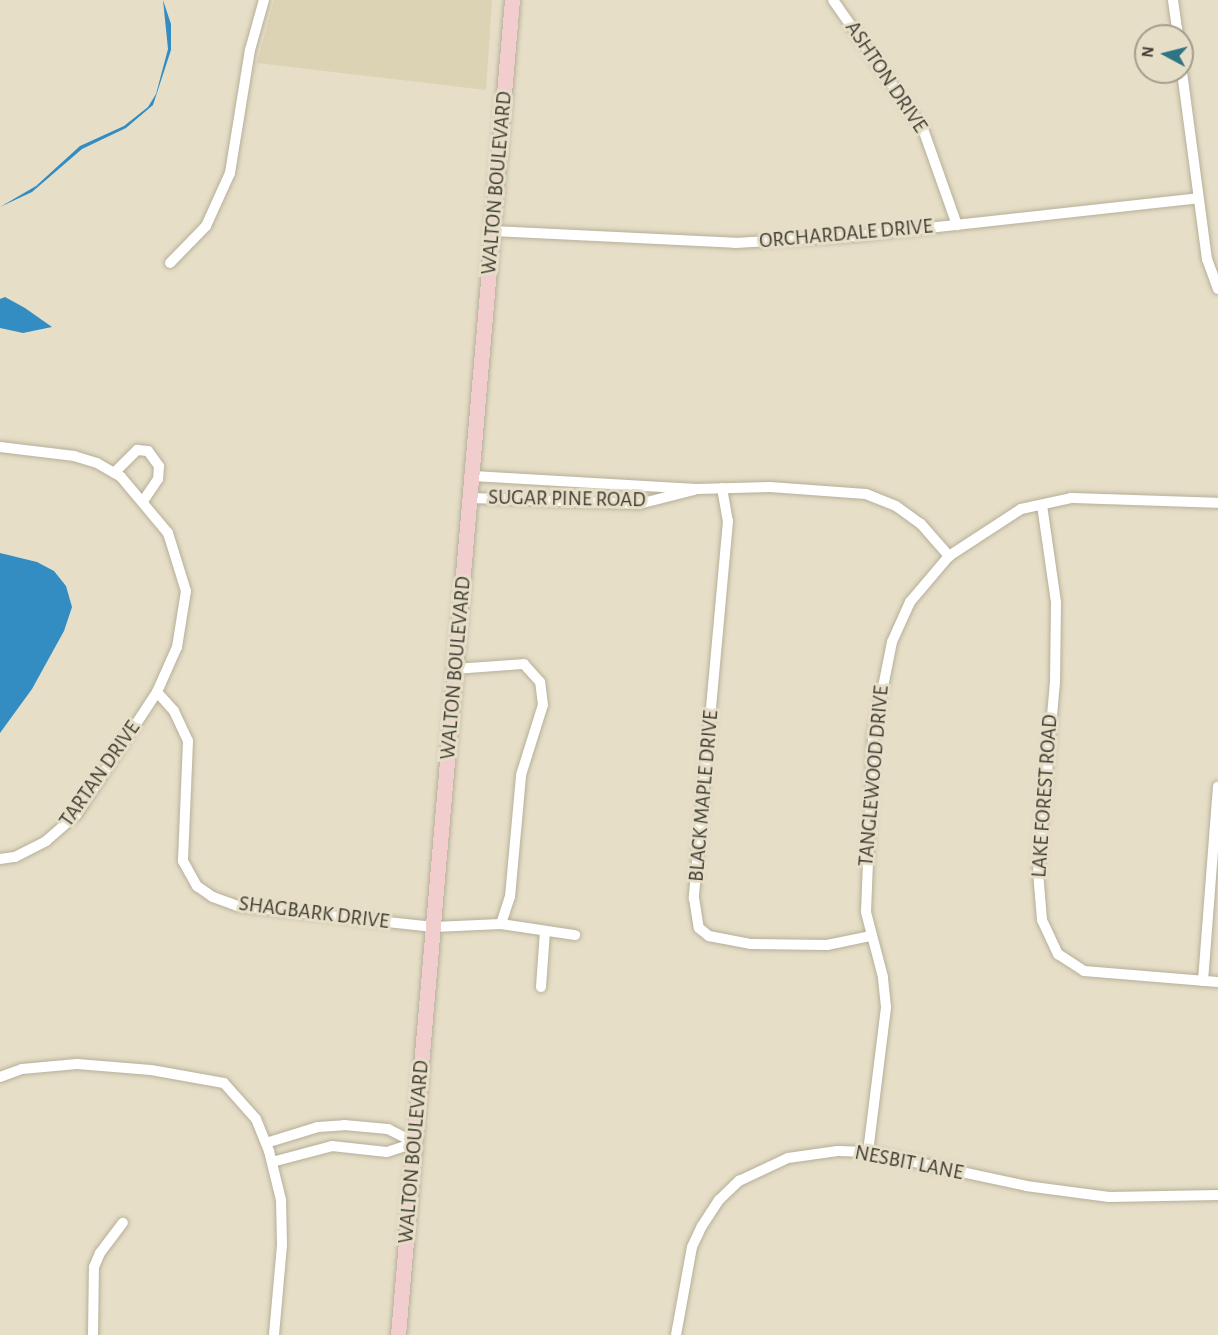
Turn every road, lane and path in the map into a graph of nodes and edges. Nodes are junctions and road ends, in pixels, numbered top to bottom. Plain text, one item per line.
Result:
1 (264, 0) edge
2 (512, 0) edge
3 (833, 0) edge
4 (1173, 0) edge
5 (1176, 24) edge
6 (1184, 84) edge
7 (1198, 198) junction
8 (957, 225) junction
9 (493, 231) junction
10 (170, 263) dead end
11 (1218, 289) edge
12 (0, 447) edge
13 (114, 473) junction
14 (473, 476) junction
15 (722, 488) junction
16 (698, 489) junction
17 (471, 498) junction
18 (144, 500) junction
19 (1218, 503) edge
20 (1042, 505) junction
21 (949, 556) junction
22 (456, 669) junction
23 (157, 692) junction
24 (1218, 787) edge
25 (1217, 816) edge
26 (0, 859) edge
27 (501, 924) junction
28 (434, 927) junction
29 (545, 931) junction
30 (575, 935) dead end
31 (871, 936) junction
32 (1203, 981) junction
33 (1218, 982) edge
34 (541, 987) dead end
35 (0, 1077) edge
36 (415, 1143) junction
37 (269, 1152) junction
38 (868, 1152) junction
39 (1218, 1196) edge
40 (123, 1223) dead end
41 (93, 1335) edge
42 (274, 1335) edge
43 (398, 1335) edge
44 (676, 1335) edge

1 - 10 street
2 - 9 main road, WALTON BOULEVARD
3 - 8 street, ASHTON DRIVE
4 - 5 street
6 - 7 street
7 - 8 street, ORCHARDALE DRIVE
7 - 11 street
8 - 9 street, ORCHARDALE DRIVE
9 - 14 main road, WALTON BOULEVARD
12 - 13 street
13 - 18 street
13 - 18 street
14 - 16 street, SUGAR PINE ROAD
14 - 17 main road, WALTON BOULEVARD
15 - 16 street, SUGAR PINE ROAD
15 - 21 street, SUGAR PINE ROAD
15 - 31 street, BLACK MAPLE DRIVE
16 - 17 street, SUGAR PINE ROAD
17 - 22 main road, WALTON BOULEVARD
18 - 23 street
19 - 20 street, TANGLEWOOD DRIVE
20 - 21 street, TANGLEWOOD DRIVE
20 - 32 street, LAKE FOREST ROAD
21 - 31 street, TANGLEWOOD DRIVE
22 - 27 street
22 - 28 main road, WALTON BOULEVARD
23 - 26 street, TARTAN DRIVE
23 - 28 street, SHAGBARK DRIVE
24 - 25 street
25 - 32 street
27 - 28 street, SHAGBARK DRIVE
27 - 29 street, SHAGBARK DRIVE
28 - 36 main road, WALTON BOULEVARD
29 - 30 street, SHAGBARK DRIVE
29 - 34 street
31 - 38 street, TANGLEWOOD DRIVE
32 - 33 street, LAKE FOREST ROAD
35 - 37 street
36 - 37 street
36 - 37 street
36 - 43 main road, WALTON BOULEVARD
37 - 42 street
38 - 39 street, NESBIT LANE
38 - 44 street, NESBIT LANE
40 - 41 street

